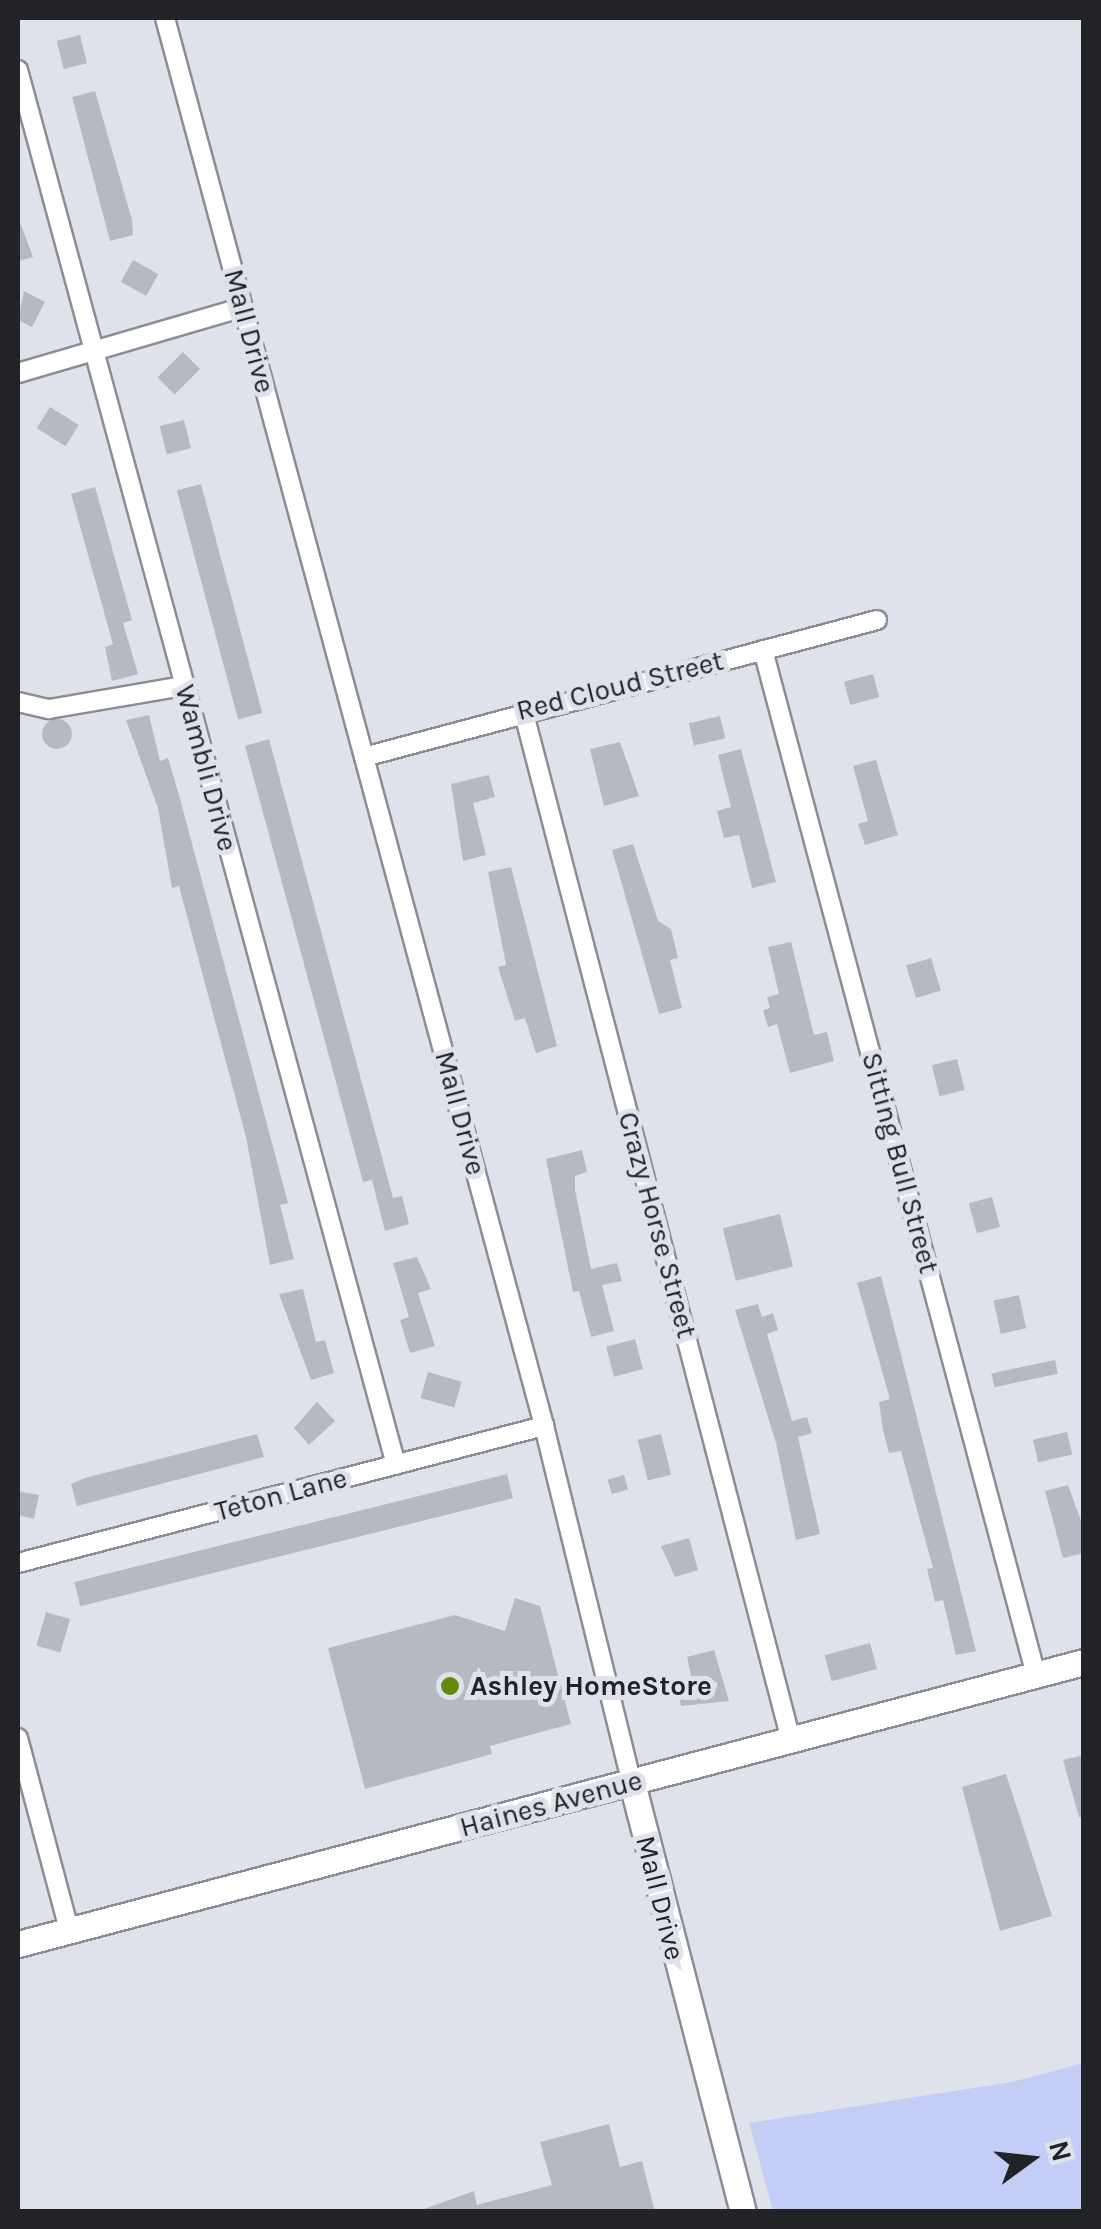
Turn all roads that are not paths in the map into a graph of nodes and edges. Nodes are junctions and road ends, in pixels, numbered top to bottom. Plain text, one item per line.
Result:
1 (165, 18) edge
2 (18, 70) edge
3 (243, 307) junction
4 (91, 348) junction
5 (18, 373) edge
6 (877, 620) dead end
7 (764, 650) junction
8 (184, 686) junction
9 (18, 702) edge
10 (523, 710) junction
11 (364, 757) junction
12 (544, 1426) junction
13 (396, 1465) junction
14 (18, 1563) edge
15 (1084, 1662) edge
16 (1036, 1675) junction
17 (18, 1738) edge
18 (791, 1740) junction
19 (632, 1783) junction
20 (69, 1930) junction
21 (18, 1944) edge
22 (743, 2212) edge

1 - 3 street, Mall Drive
2 - 4 street, Wambli Drive
3 - 4 street
3 - 11 street, Mall Drive
4 - 5 street
4 - 8 street, Wambli Drive
6 - 7 street, Red Cloud Street
7 - 10 street, Red Cloud Street
7 - 16 street, Sitting Bull Street
8 - 9 street
8 - 13 street, Wambli Drive
10 - 11 street, Red Cloud Street
10 - 18 street, Crazy Horse Street
11 - 12 street, Mall Drive
12 - 13 street, Teton Lane
12 - 19 street, Mall Drive
13 - 14 street, Teton Lane
15 - 16 main road, Haines Avenue
16 - 18 main road, Haines Avenue
17 - 20 street
18 - 19 main road, Haines Avenue
19 - 20 main road, Haines Avenue
19 - 22 main road, Mall Drive
20 - 21 main road, Haines Avenue

